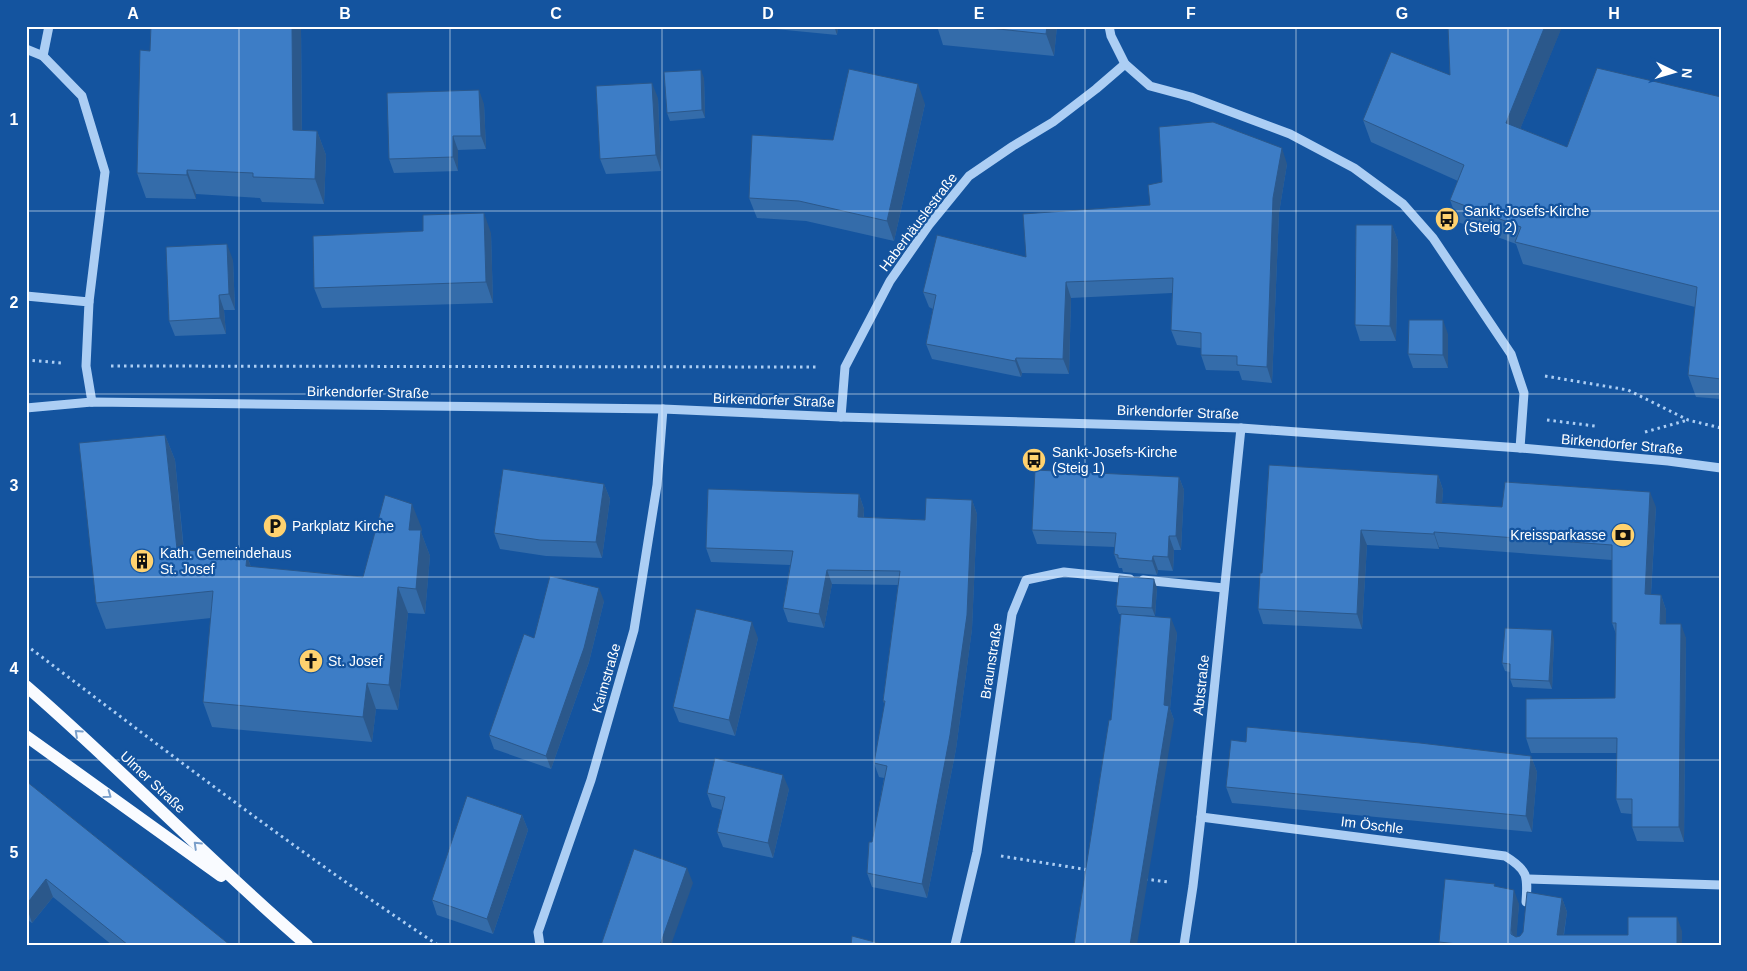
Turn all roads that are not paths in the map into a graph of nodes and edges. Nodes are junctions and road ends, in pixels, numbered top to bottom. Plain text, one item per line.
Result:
1 (50, 26) edge
2 (1109, 26) edge
3 (26, 49) edge
4 (42, 56) junction
5 (1125, 64) junction
6 (26, 296) edge
7 (89, 302) junction
8 (92, 402) junction
9 (26, 408) edge
10 (663, 409) junction
11 (841, 417) junction
12 (1242, 428) junction
13 (1520, 448) junction
14 (1721, 468) edge
15 (1224, 588) junction
16 (26, 686) edge
17 (26, 736) edge
18 (1201, 817) junction
19 (1528, 879) junction
20 (1721, 885) edge
21 (257, 903) junction
22 (1526, 907) edge
23 (307, 945) edge
24 (540, 945) edge
25 (955, 945) edge
26 (1184, 945) edge

1 - 4 street
2 - 5 street
3 - 4 street
4 - 7 street
5 - 11 street, Haberhäuslestraße
5 - 13 street
6 - 7 street
7 - 8 street
8 - 9 street, Birkendorfer Straße
8 - 10 street, Birkendorfer Straße
10 - 11 street, Birkendorfer Straße
10 - 24 street, Kaimstraße
11 - 12 street, Birkendorfer Straße
12 - 13 street, Birkendorfer Straße
12 - 15 street, Abtstraße
13 - 14 street, Birkendorfer Straße
15 - 18 street, Abtstraße
15 - 25 street, Braunstraße
21 -> 16 main road, Ulmer Straße
17 -> 21 main road, Ulmer Straße
18 - 19 street, Im Öschle
18 - 26 street, Abtstraße
19 - 20 street
19 - 22 street
21 - 23 main road, Ulmer Straße

